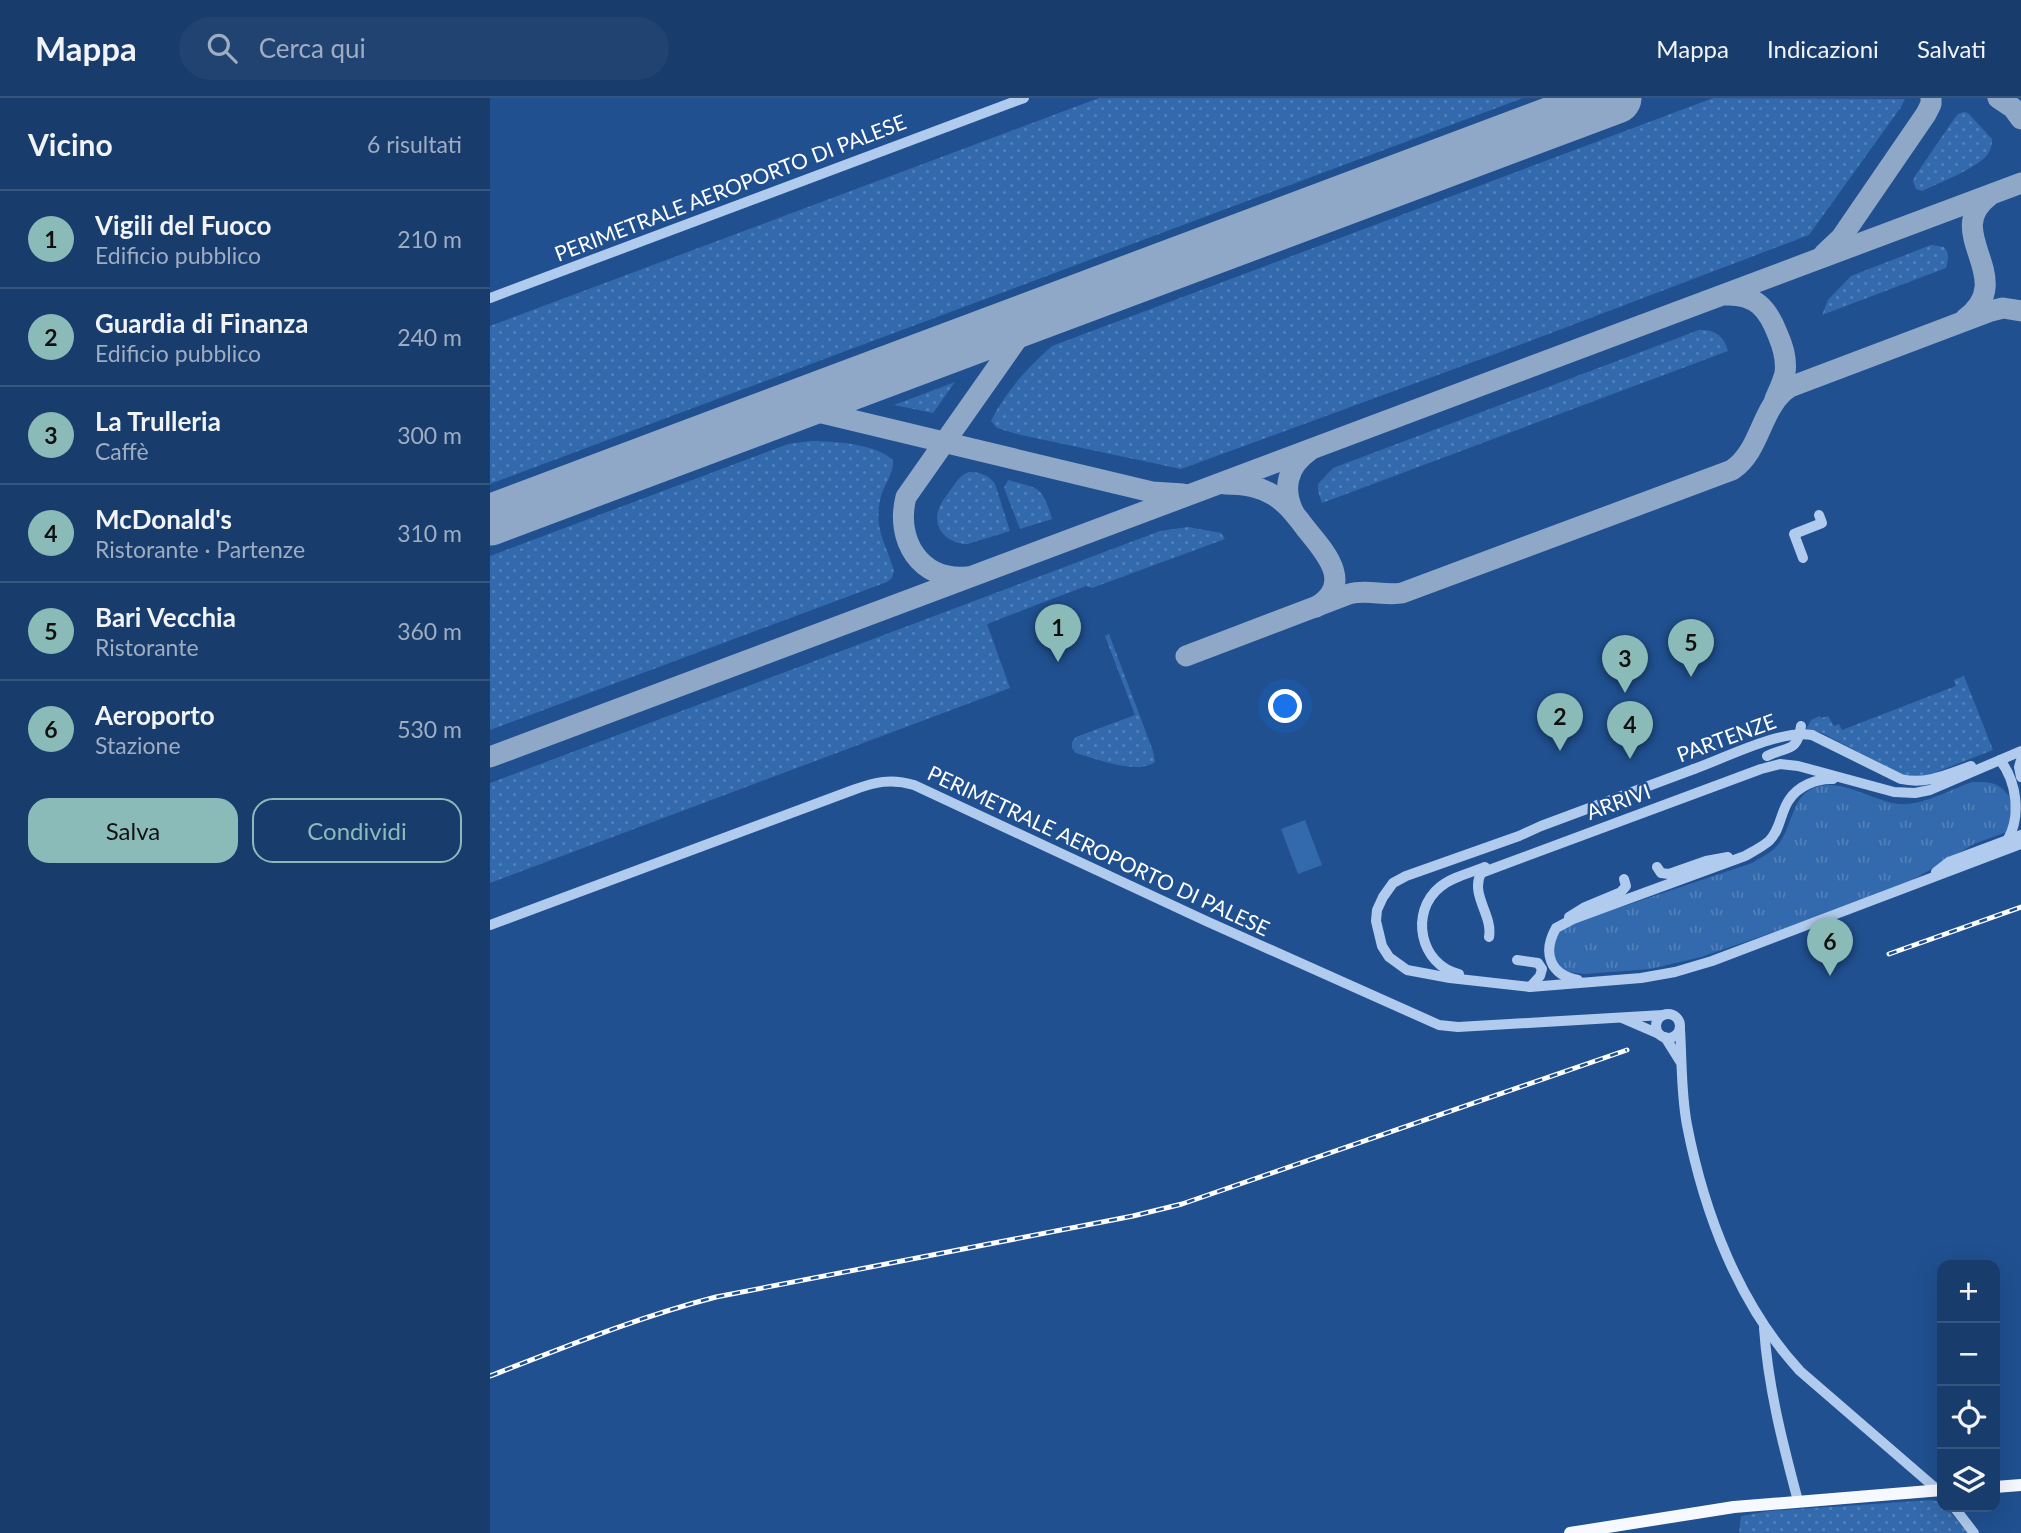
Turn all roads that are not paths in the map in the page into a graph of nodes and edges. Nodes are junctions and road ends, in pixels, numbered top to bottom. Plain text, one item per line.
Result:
1 (1024, 98) edge
2 (490, 298) edge
3 (1819, 515) dead end
4 (1803, 558) dead end
5 (1801, 726) dead end
6 (2021, 754) edge
7 (1767, 756) dead end
8 (2001, 762) junction
9 (2021, 778) edge
10 (1855, 782) junction
11 (2008, 839) junction
12 (2021, 839) edge
13 (1759, 848) junction
14 (1522, 854) dead end
15 (1657, 867) dead end
16 (1624, 879) dead end
17 (1928, 879) junction
18 (1562, 924) junction
19 (490, 925) edge
20 (1489, 937) dead end
21 (1517, 960) dead end
22 (1592, 982) junction
23 (1504, 984) junction
24 (1530, 986) junction
25 (1663, 1015) junction
26 (1618, 1017) junction
27 (1680, 1029) junction
28 (1662, 1036) junction
29 (1680, 1061) junction
30 (1764, 1328) junction
31 (2021, 1485) edge
32 (2000, 1487) edge
33 (1937, 1489) edge
34 (1937, 1492) edge
35 (1798, 1501) junction
36 (1958, 1512) edge
37 (1570, 1533) edge
38 (1974, 1533) edge

1 - 2 street, PERIMETRALE AEROPORTO DI PALESE
3 - 4 street
5 - 7 street
6 - 8 street, ARRIVI
6 - 9 street
6 - 23 street, PARTENZE, bridge
8 - 10 street, ARRIVI
8 - 11 street
10 - 13 street
10 - 20 street, ARRIVI
11 - 12 street
11 - 17 street
12 - 17 street
13 - 15 street
13 - 18 street
14 - 23 street
16 - 18 street
17 - 22 street
18 - 22 street
19 - 26 street, PERIMETRALE AEROPORTO DI PALESE
21 - 24 street
22 - 24 street
23 - 24 street
25 - 26 street, PERIMETRALE AEROPORTO DI PALESE
25 - 27 street
25 - 28 street
26 - 28 street, PERIMETRALE AEROPORTO DI PALESE
27 - 28 street
27 - 29 street
28 - 29 street
29 - 30 street
30 - 33 street
30 - 35 street
31 - 32 main road
34 - 35 main road
35 - 37 main road
36 - 38 street

